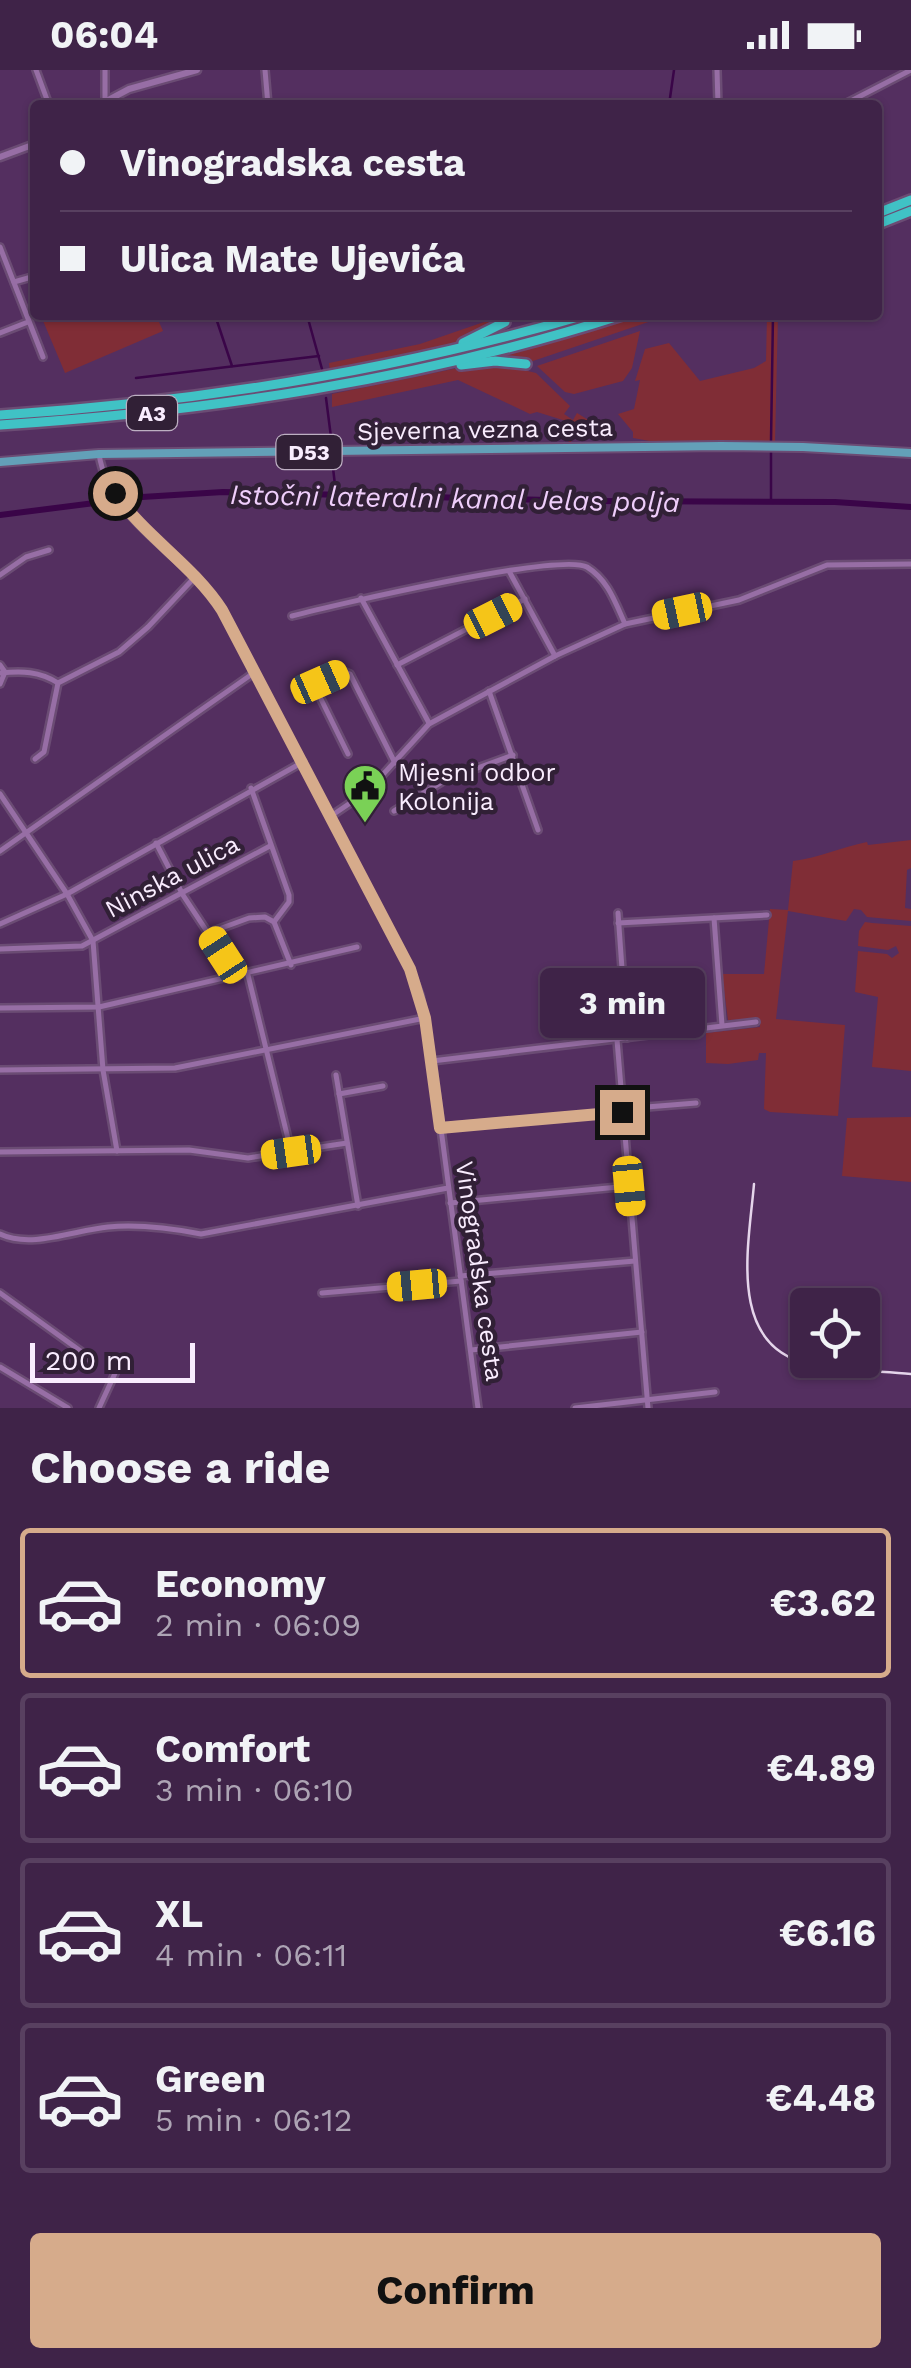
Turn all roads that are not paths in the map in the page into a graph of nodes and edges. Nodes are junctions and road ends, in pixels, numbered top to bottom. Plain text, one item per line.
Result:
1 (36, 70) edge
2 (105, 70) edge
3 (197, 70) edge
4 (266, 70) edge
5 (718, 70) edge
6 (911, 70) edge
7 (47, 100) edge
8 (102, 100) edge
9 (108, 100) edge
10 (268, 100) edge
11 (718, 100) edge
12 (853, 100) edge
13 (30, 146) edge
14 (0, 157) edge
15 (911, 200) edge
16 (882, 211) edge
17 (911, 211) edge
18 (882, 222) edge
19 (0, 248) edge
20 (30, 277) edge
21 (13, 282) junction
22 (566, 320) edge
23 (605, 320) edge
24 (28, 322) junction
25 (505, 322) dead end
26 (0, 334) edge
27 (43, 357) dead end
28 (418, 359) junction
29 (526, 364) dead end
30 (404, 372) junction
31 (0, 415) edge
32 (0, 425) edge
33 (99, 454) junction
34 (911, 454) edge
35 (0, 462) edge
36 (50, 550) dead end
37 (911, 564) edge
38 (509, 571) junction
39 (0, 575) edge
40 (196, 576) junction
41 (361, 598) junction
42 (525, 600) junction
43 (292, 616) dead end
44 (625, 624) junction
45 (555, 656) junction
46 (398, 666) junction
47 (2, 670) edge
48 (255, 672) junction
49 (58, 683) junction
50 (0, 684) edge
51 (489, 690) junction
52 (429, 724) junction
53 (348, 754) dead end
54 (514, 755) junction
55 (35, 758) dead end
56 (303, 762) junction
57 (395, 763) junction
58 (251, 788) junction
59 (0, 794) edge
60 (394, 811) dead end
61 (331, 816) junction
62 (538, 830) dead end
63 (26, 832) junction
64 (156, 843) junction
65 (270, 846) junction
66 (0, 851) edge
67 (66, 894) junction
68 (183, 895) junction
69 (618, 913) dead end
70 (767, 915) dead end
71 (714, 918) junction
72 (274, 922) junction
73 (618, 923) junction
74 (0, 924) edge
75 (208, 933) junction
76 (93, 941) junction
77 (357, 947) dead end
78 (0, 948) edge
79 (291, 965) junction
80 (248, 974) junction
81 (237, 977) junction
82 (100, 1007) junction
83 (0, 1008) edge
84 (425, 1018) junction
85 (756, 1022) dead end
86 (722, 1025) junction
87 (627, 1038) junction
88 (617, 1040) junction
89 (266, 1049) junction
90 (432, 1061) junction
91 (0, 1070) edge
92 (103, 1070) junction
93 (336, 1075) dead end
94 (384, 1086) dead end
95 (339, 1094) junction
96 (696, 1103) dead end
97 (622, 1110) junction
98 (440, 1128) junction
99 (347, 1143) junction
100 (117, 1151) junction
101 (0, 1152) edge
102 (291, 1152) junction
103 (629, 1186) junction
104 (448, 1188) junction
105 (450, 1203) junction
106 (358, 1206) junction
107 (0, 1234) edge
108 (635, 1261) junction
109 (461, 1278) junction
110 (0, 1293) edge
111 (322, 1293) dead end
112 (642, 1332) junction
113 (471, 1350) junction
114 (94, 1360) dead end
115 (0, 1367) edge
116 (117, 1369) dead end
117 (714, 1392) dead end
118 (648, 1404) edge
119 (68, 1408) edge
120 (99, 1408) edge
121 (478, 1408) edge
122 (576, 1408) edge

1 - 7 street
2 - 8 street
3 - 9 main road
4 - 10 street
5 - 11 street
6 - 12 street
13 - 14 main road
15 - 16 highway
17 - 18 highway
19 - 21 street
20 - 21 street
21 - 24 street
22 - 28 highway, A3
23 - 30 highway, A3
24 - 26 street
24 - 27 street
25 - 28 highway
28 - 31 highway, A3
29 - 30 highway
30 - 32 highway, A3
33 - 34 main road, Sjeverna vezna cesta / D53
33 - 35 main road, Sjeverna vezna cesta / D53
33 - 40 street, Vinogradska cesta
36 - 39 street
37 - 44 street
38 - 41 street
38 - 42 street
38 - 44 street
40 - 48 street, Vinogradska cesta
40 - 49 street
41 - 43 street
41 - 46 street
42 - 45 street
42 - 46 street
44 - 45 street
45 - 51 street
46 - 52 street
47 - 49 street
47 - 50 street
48 - 56 street, Vinogradska cesta
48 - 63 street
49 - 55 street
51 - 52 street
51 - 54 street
52 - 57 street
53 - 57 street
54 - 60 street
54 - 62 street
56 - 58 street
56 - 61 street, Vinogradska cesta
57 - 61 street
58 - 64 street
58 - 65 street
59 - 63 street
61 - 84 street, Vinogradska cesta
63 - 66 street
63 - 67 street
64 - 67 street
64 - 68 street
65 - 68 street, Ninska ulica
65 - 72 street
67 - 74 street
67 - 76 street
68 - 75 street
68 - 76 street, Ninska ulica
69 - 73 street
70 - 71 street
71 - 73 street
71 - 86 street
72 - 75 street
72 - 79 street
73 - 87 street
75 - 81 street
76 - 78 street
76 - 82 street
77 - 79 street
79 - 80 street
80 - 81 street
80 - 89 street
81 - 82 street
82 - 83 street
82 - 92 street
84 - 89 street
84 - 90 street, Vinogradska cesta
85 - 86 street
86 - 87 street
87 - 88 street
88 - 90 street
88 - 97 street
89 - 92 street
89 - 102 street
90 - 98 street, Vinogradska cesta
91 - 92 street
92 - 100 street
93 - 95 street
94 - 95 street
95 - 99 street
96 - 97 street
97 - 98 street
97 - 103 street
98 - 104 street, Vinogradska cesta
99 - 102 street
99 - 106 street
100 - 101 street
100 - 102 street
103 - 105 street
103 - 108 street
104 - 105 street, Vinogradska cesta
104 - 106 street
105 - 109 street, Vinogradska cesta
106 - 107 street
108 - 109 street
108 - 112 street
109 - 111 street
109 - 113 street, Vinogradska cesta
110 - 114 street
112 - 113 street
112 - 118 street
113 - 121 street, Vinogradska cesta
115 - 119 street
116 - 120 street
117 - 118 street
118 - 122 street

